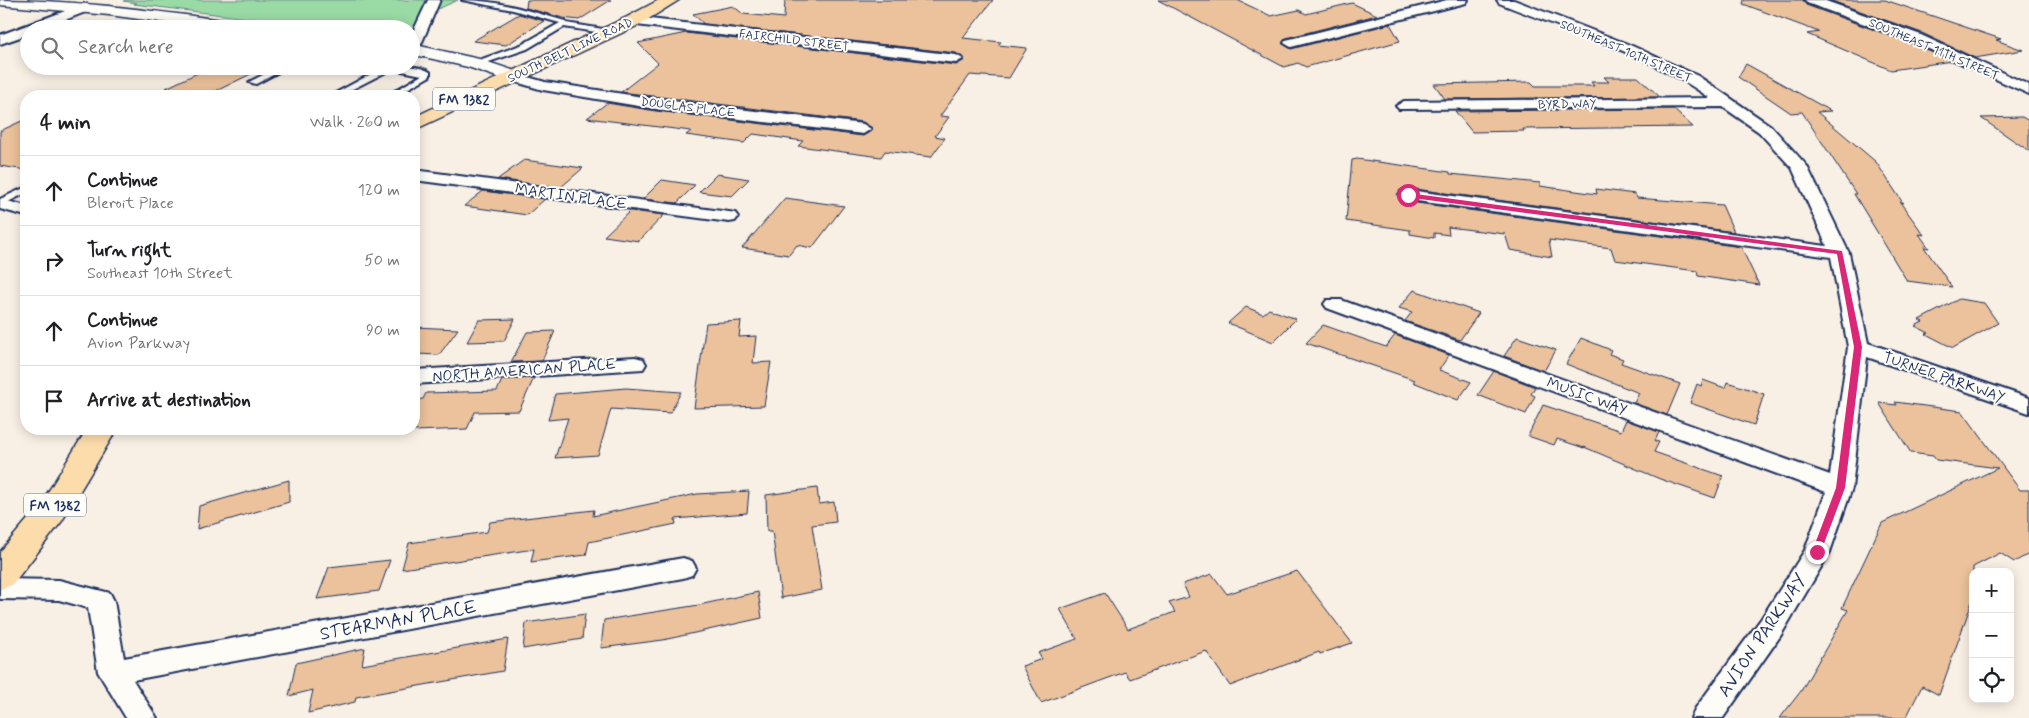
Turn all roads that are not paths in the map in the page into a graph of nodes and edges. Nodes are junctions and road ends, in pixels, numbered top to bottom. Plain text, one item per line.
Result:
1 (0, 0) edge
2 (434, 0) edge
3 (465, 0) edge
4 (671, 0) edge
5 (1462, 0) edge
6 (1503, 0) edge
7 (1811, 0) edge
8 (84, 8) junction
9 (53, 20) edge
10 (180, 20) edge
11 (633, 21) junction
12 (563, 25) junction
13 (609, 32) junction
14 (20, 33) edge
15 (420, 36) edge
16 (0, 40) edge
17 (1291, 43) dead end
18 (420, 53) edge
19 (956, 58) dead end
20 (477, 64) junction
21 (420, 71) edge
22 (267, 75) edge
23 (375, 75) edge
24 (514, 77) junction
25 (253, 82) dead end
26 (346, 90) edge
27 (401, 90) edge
28 (2029, 90) edge
29 (1729, 102) junction
30 (1404, 106) dead end
31 (420, 121) edge
32 (863, 129) dead end
33 (420, 176) edge
34 (20, 193) edge
35 (1408, 195) dead end
36 (0, 204) edge
37 (20, 209) edge
38 (729, 217) dead end
39 (1840, 253) junction
40 (1334, 304) dead end
41 (1858, 347) junction
42 (635, 364) dead end
43 (420, 377) edge
44 (2029, 406) edge
45 (98, 435) edge
46 (1840, 488) junction
47 (683, 568) dead end
48 (0, 576) edge
49 (0, 589) edge
50 (112, 672) junction
51 (142, 718) edge
52 (1706, 718) edge

1 - 8 street
2 - 15 street
3 - 12 lane
4 - 11 main road, SOUTH BELT LINE ROAD / FM 1382
5 - 17 street
6 - 29 street, SOUTHEAST 10TH STREET
7 - 28 street, SOUTHEAST 11TH STREET
8 - 9 street
8 - 10 street
11 - 13 main road, SOUTH BELT LINE ROAD / FM 1382
11 - 19 street, FAIRCHILD STREET
12 - 13 lane
12 - 20 lane
13 - 24 main road, SOUTH BELT LINE ROAD / FM 1382
14 - 16 street
18 - 20 street
20 - 24 street
21 - 27 lane
22 - 25 lane
23 - 26 lane
24 - 31 main road, SOUTH BELT LINE ROAD / FM 1382
24 - 32 street, DOUGLAS PLACE
29 - 30 street, BYRD WAY
29 - 39 street, SOUTHEAST 10TH STREET
33 - 38 street, MARTIN PLACE
34 - 36 lane
35 - 39 street
36 - 37 street
39 - 41 street, SOUTHEAST 10TH STREET
40 - 46 street, MUSIC WAY
41 - 44 street, TURNER PARKWAY
41 - 46 street, AVION PARKWAY
42 - 43 street, NORTH AMERICAN PLACE
45 - 48 main road, FM 1382
46 - 52 street, AVION PARKWAY
47 - 50 street, STEARMAN PLACE
49 - 50 street
50 - 51 street

